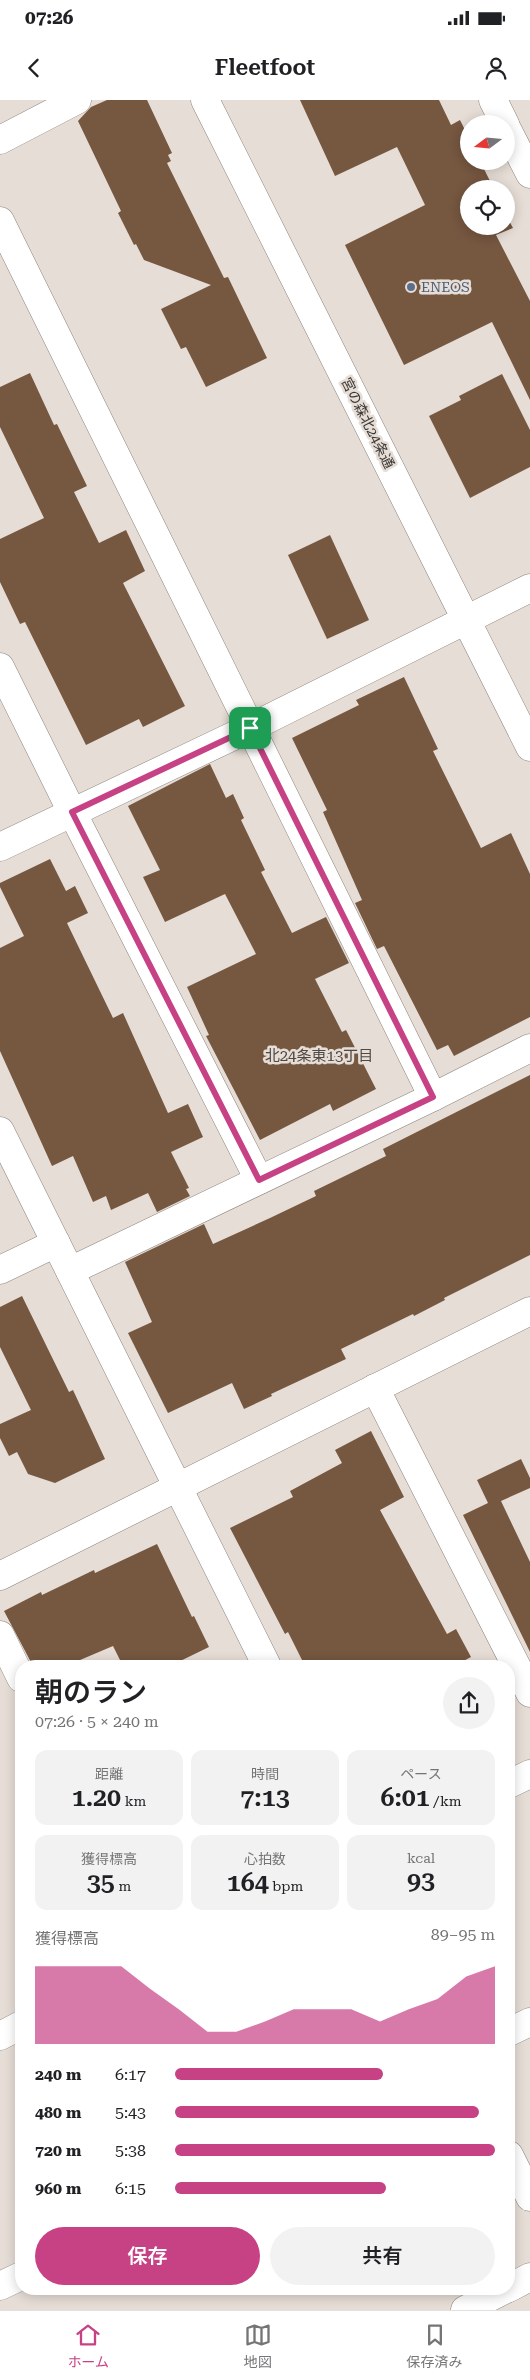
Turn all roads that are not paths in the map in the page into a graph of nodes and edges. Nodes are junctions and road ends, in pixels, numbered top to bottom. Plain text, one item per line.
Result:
1 (77, 100) edge
2 (205, 100) edge
3 (493, 100) edge
4 (501, 115) edge
5 (0, 140) edge
6 (515, 143) edge
7 (530, 174) edge
8 (0, 221) edge
9 (530, 588) edge
10 (466, 619) junction
11 (0, 667) edge
12 (250, 728) junction
13 (530, 747) edge
14 (72, 812) junction
15 (0, 847) edge
16 (530, 1048) edge
17 (433, 1097) junction
18 (0, 1131) edge
19 (259, 1180) junction
20 (56, 1243) junction
21 (0, 1270) edge
22 (70, 1271) junction
23 (530, 1311) edge
24 (375, 1388) junction
25 (178, 1487) junction
26 (0, 1576) edge
27 (0, 1634) edge
28 (264, 1660) edge
29 (513, 1660) edge
30 (515, 1664) edge
31 (15, 1665) edge
32 (530, 1694) edge
33 (530, 1774) edge
34 (515, 1781) edge
35 (530, 2022) edge
36 (15, 2028) edge
37 (515, 2029) edge
38 (0, 2036) edge
39 (515, 2167) edge
40 (530, 2197) edge
41 (530, 2277) edge
42 (15, 2279) edge
43 (515, 2284) edge
44 (0, 2286) edge
45 (494, 2295) edge
46 (465, 2310) edge

1 - 5 street
2 - 10 street, 宮の森北24条通
3 - 4 street
6 - 7 street
8 - 12 street
9 - 10 street
10 - 12 street
10 - 13 street, 宮の森北24条通
11 - 14 street
12 - 14 street
12 - 17 street
14 - 15 street
14 - 19 street
16 - 17 street
17 - 19 street
18 - 20 street
19 - 22 street
20 - 21 street
20 - 22 street
22 - 25 street
23 - 24 street
24 - 25 street
24 - 29 street
25 - 26 street
25 - 28 street
27 - 31 street
30 - 32 street
33 - 34 street
35 - 37 street
36 - 38 street
39 - 40 street
41 - 43 street
42 - 44 street
45 - 46 street

